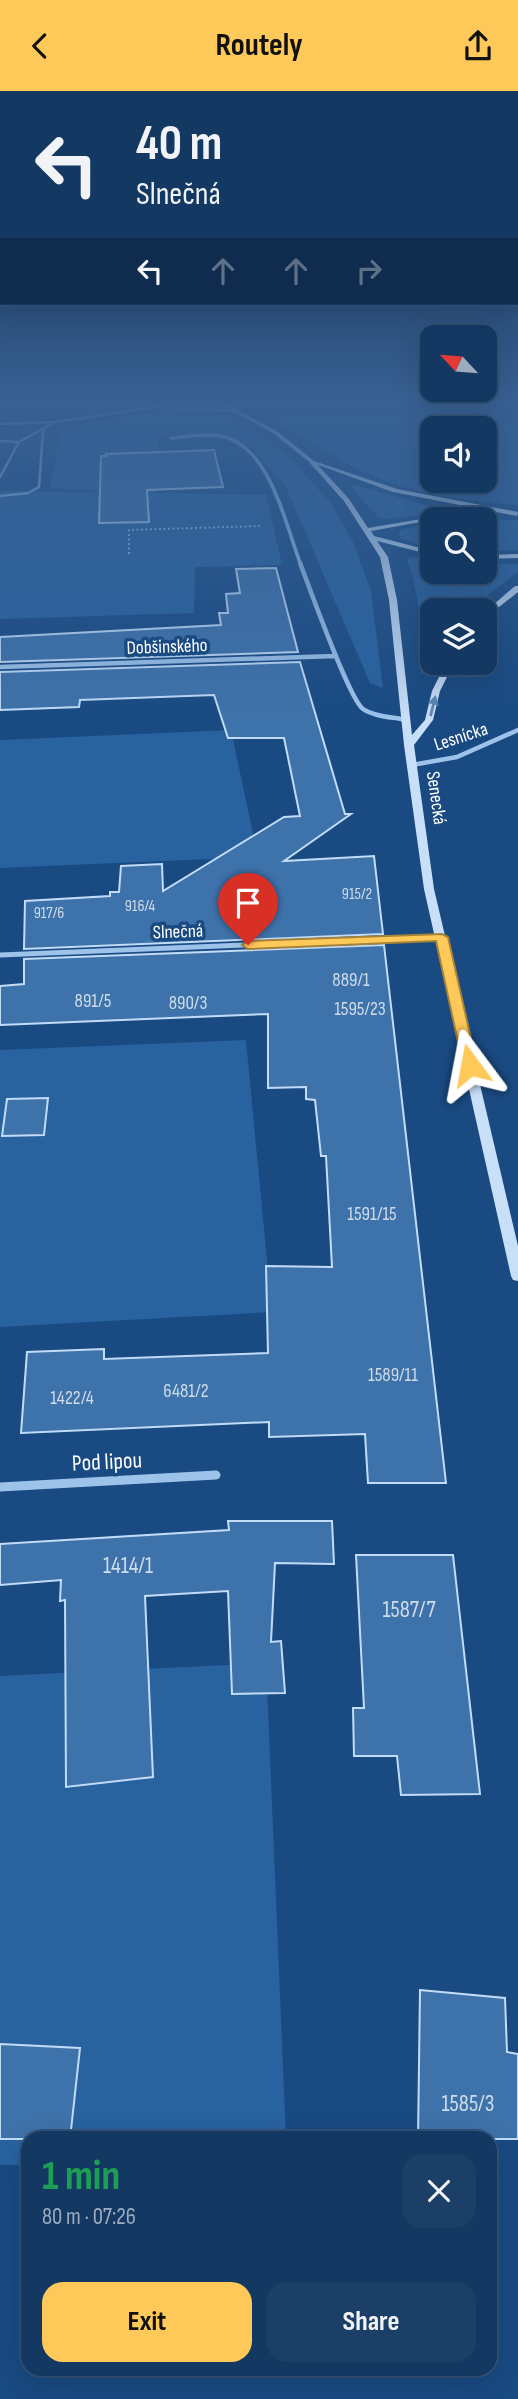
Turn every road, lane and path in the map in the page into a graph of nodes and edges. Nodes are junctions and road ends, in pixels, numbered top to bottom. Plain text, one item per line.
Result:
1 (280, 506) edge
2 (351, 506) edge
3 (467, 506) edge
4 (518, 513) edge
5 (286, 526) junction
6 (369, 533) junction
7 (420, 549) edge
8 (129, 554) dead end
9 (518, 556) edge
10 (497, 557) edge
11 (518, 588) edge
12 (497, 606) edge
13 (335, 656) junction
14 (0, 667) edge
15 (444, 675) edge
16 (406, 720) junction
17 (518, 730) edge
18 (409, 745) junction
19 (412, 765) junction
20 (442, 937) junction
21 (0, 955) edge
22 (518, 1276) edge
23 (216, 1475) dead end
24 (0, 1487) edge

1 - 5 street
2 - 6 main road, Senecká
3 - 4 main road
4 - 6 main road
5 - 8 path
5 - 13 street
6 - 7 main road
6 - 16 main road, Senecká
9 - 10 main road
11 - 12 main road
13 - 14 street, Dobšinského
13 - 16 street
18 -> 15 main road
16 - 18 main road, Senecká
17 - 19 street, Lesnícka
18 - 19 main road, Senecká
19 - 20 main road, Senecká
20 - 21 street, Slnečná
20 - 22 main road, Senecká
23 - 24 street, Pod lipou

